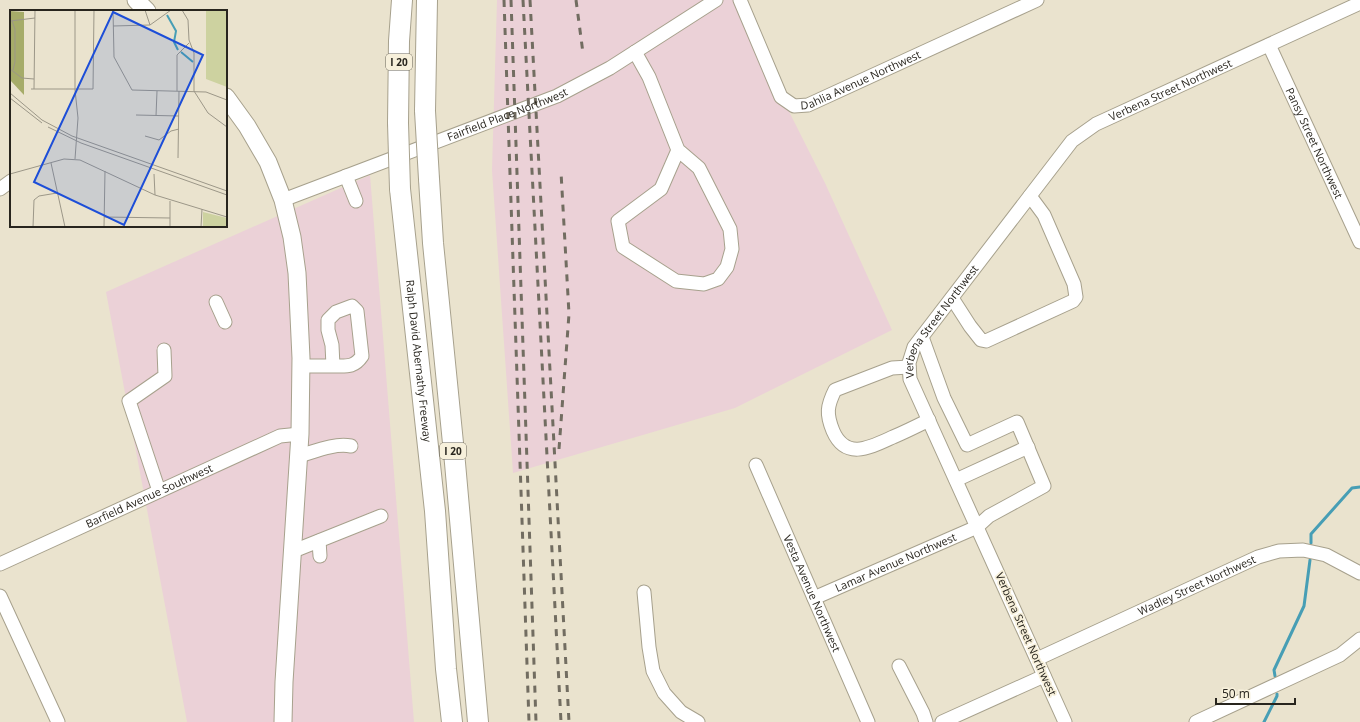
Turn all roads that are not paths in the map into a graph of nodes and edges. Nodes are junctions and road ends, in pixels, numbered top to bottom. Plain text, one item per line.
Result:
1 (136, 0) edge
2 (402, 0) edge
3 (427, 0) edge
4 (716, 0) edge
5 (740, 0) edge
6 (1036, 0) edge
7 (1360, 3) edge
8 (146, 10) edge
9 (1269, 44) junction
10 (635, 52) junction
11 (227, 98) edge
12 (678, 150) junction
13 (346, 176) junction
14 (1030, 196) junction
15 (283, 200) junction
16 (356, 200) dead end
17 (1360, 242) edge
18 (952, 298) junction
19 (216, 302) dead end
20 (225, 322) dead end
21 (922, 337) junction
22 (164, 350) dead end
23 (301, 366) junction
24 (333, 366) dead end
25 (909, 367) junction
26 (929, 420) junction
27 (300, 434) junction
28 (352, 446) dead end
29 (1028, 447) junction
30 (299, 456) junction
31 (756, 465) dead end
32 (956, 480) junction
33 (159, 491) junction
34 (381, 516) dead end
35 (977, 527) junction
36 (319, 541) junction
37 (292, 552) junction
38 (320, 556) dead end
39 (0, 564) edge
40 (1360, 573) edge
41 (644, 592) dead end
42 (0, 596) edge
43 (814, 598) junction
44 (1360, 639) edge
45 (1037, 659) junction
46 (900, 666) dead end
47 (1044, 676) junction
48 (58, 722) edge
49 (283, 722) edge
50 (452, 722) edge
51 (478, 722) edge
52 (698, 722) edge
53 (868, 722) edge
54 (926, 722) edge
55 (942, 722) edge
56 (1066, 722) edge
57 (1196, 722) edge

1 - 8 main road
2 - 50 highway, Ralph David Abernathy Freeway / I 20, bridge
3 - 51 highway, I 20, bridge
4 - 10 street, Fairfield Place Northwest
5 - 6 street, Dahlia Avenue Northwest
7 - 9 street, Verbena Street Northwest
9 - 14 street, Verbena Street Northwest
9 - 17 street, Pansy Street Northwest
10 - 12 street
10 - 13 street, Fairfield Place Northwest
11 - 15 main road
12 - 12 street
13 - 15 street, Fairfield Place Northwest
13 - 16 street
14 - 18 street, Verbena Street Northwest
14 - 18 street
15 - 23 main road
18 - 21 street, Verbena Street Northwest
19 - 20 street
21 - 25 street, Verbena Street Northwest
21 - 29 street
22 - 33 street
23 - 24 street
23 - 27 main road
25 - 26 street, Verbena Street Northwest
25 - 26 street
26 - 32 street, Verbena Street Northwest
27 - 30 main road
27 - 33 street, Barfield Avenue Southwest
28 - 30 street
29 - 32 street
29 - 35 street, Lamar Avenue Northwest
30 - 37 main road
31 - 43 street, Vesta Avenue Northwest
32 - 35 street, Verbena Street Northwest
33 - 39 street, Barfield Avenue Southwest
34 - 36 street
35 - 43 street, Lamar Avenue Northwest
35 - 45 street, Verbena Street Northwest
36 - 37 street
36 - 38 street
37 - 49 main road
40 - 45 street, Wadley Street Northwest
41 - 52 street
42 - 48 street
43 - 53 street, Vesta Avenue Northwest
44 - 57 street
45 - 47 street, Verbena Street Northwest
46 - 54 street
47 - 55 street
47 - 56 street, Verbena Street Northwest

